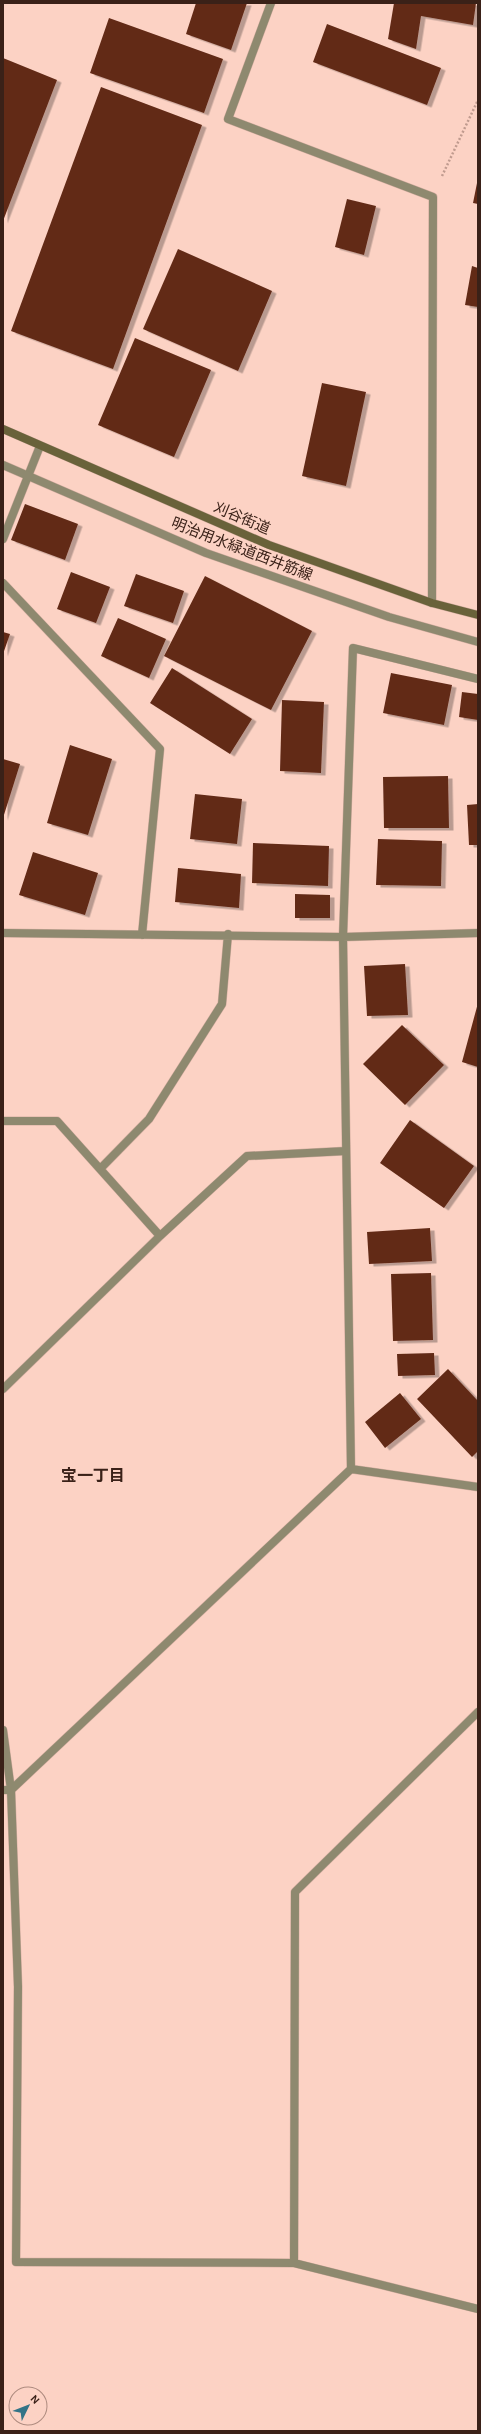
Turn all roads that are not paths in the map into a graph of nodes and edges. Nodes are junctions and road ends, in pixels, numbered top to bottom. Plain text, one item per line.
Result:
1 (271, 3) edge
2 (3, 429) edge
3 (40, 446) junction
4 (3, 465) edge
5 (28, 476) junction
6 (3, 539) edge
7 (3, 583) edge
8 (432, 603) junction
9 (478, 615) edge
10 (478, 642) edge
11 (478, 679) edge
12 (3, 933) edge
13 (478, 933) edge
14 (228, 934) junction
15 (142, 935) junction
16 (343, 937) junction
17 (3, 1121) edge
18 (346, 1151) junction
19 (100, 1169) junction
20 (160, 1236) junction
21 (3, 1388) edge
22 (352, 1469) junction
23 (478, 1487) edge
24 (478, 1712) edge
25 (3, 1730) edge
26 (7, 1790) edge
27 (294, 2263) junction
28 (478, 2309) edge

1 - 8 street
2 - 3 street, 刈谷街道
3 - 5 street
3 - 8 street, 刈谷街道
4 - 5 street, 明治用水緑道西井筋線
5 - 6 street
5 - 10 street, 明治用水緑道西井筋線
7 - 15 street
8 - 9 street, 刈谷街道
11 - 16 street
12 - 15 street
13 - 16 street
14 - 15 street
14 - 16 street
14 - 19 street
16 - 18 street
17 - 19 street
18 - 20 street
18 - 22 street
19 - 20 street
20 - 21 street
22 - 23 street
22 - 26 street
24 - 27 street
25 - 26 street
26 - 27 street
27 - 28 street

